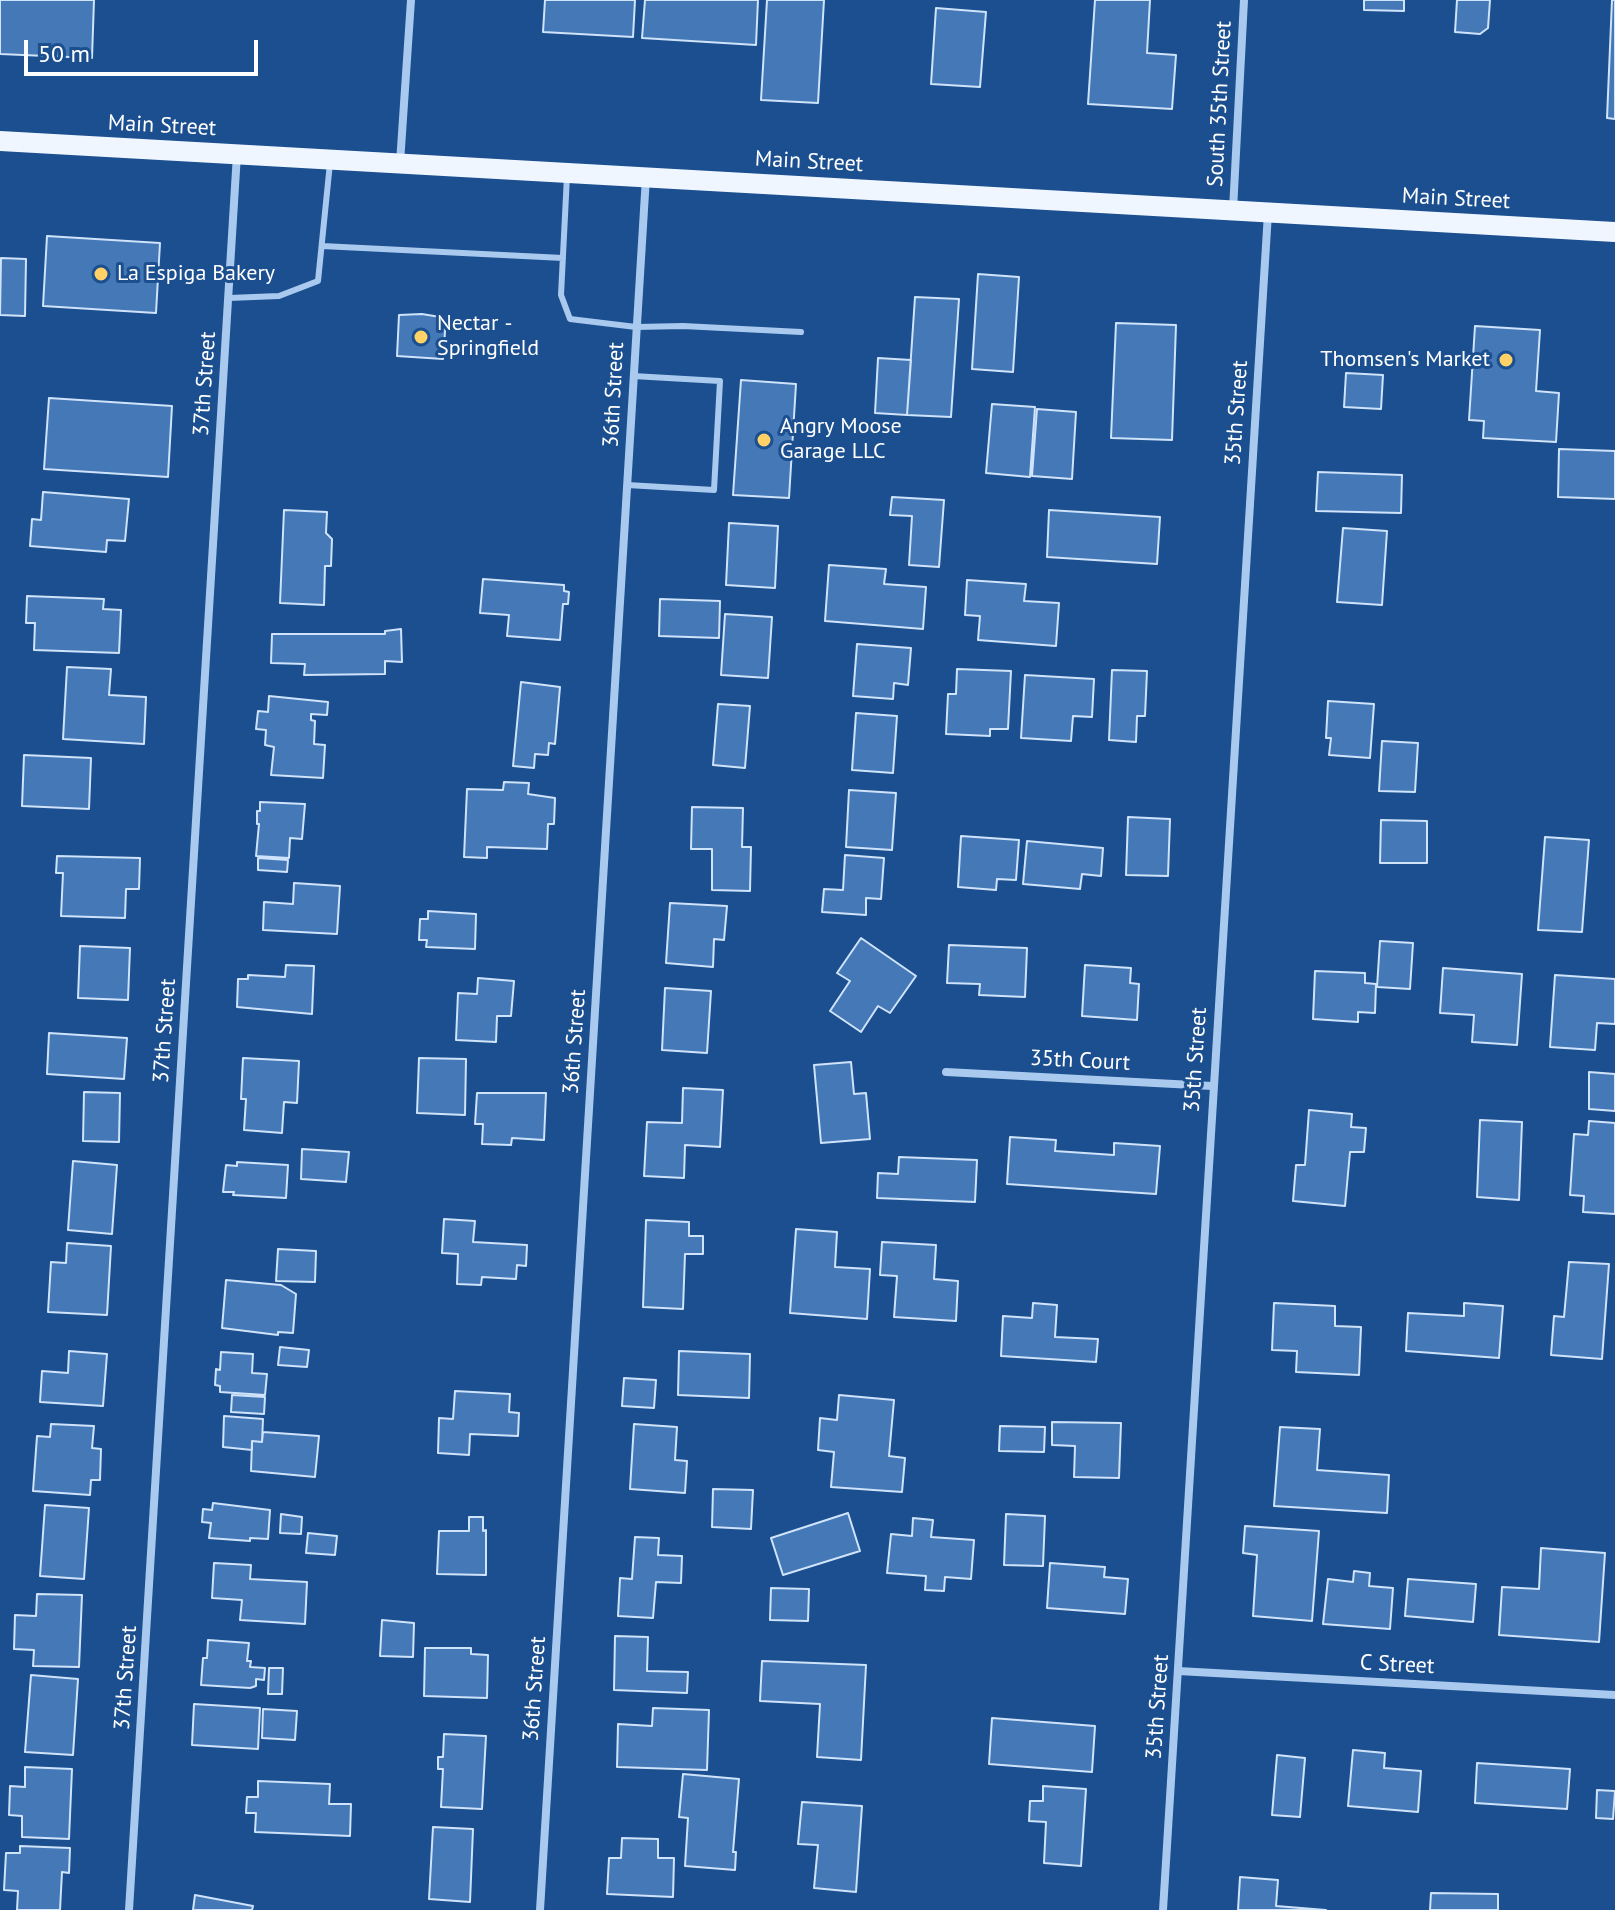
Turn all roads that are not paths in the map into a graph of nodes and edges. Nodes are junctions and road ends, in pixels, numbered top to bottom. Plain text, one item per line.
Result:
1 (411, 0) edge
2 (1244, 0) edge
3 (0, 141) edge
4 (237, 154) junction
5 (330, 159) junction
6 (400, 164) junction
7 (567, 172) junction
8 (646, 176) junction
9 (1233, 211) junction
10 (1268, 213) junction
11 (1615, 232) edge
12 (322, 246) junction
13 (563, 258) junction
14 (229, 298) junction
15 (636, 327) junction
16 (801, 332) dead end
17 (633, 376) junction
18 (627, 485) junction
19 (946, 1072) dead end
20 (1212, 1086) junction
21 (1178, 1671) junction
22 (1615, 1695) edge
23 (129, 1910) edge
24 (540, 1910) edge
25 (1163, 1910) edge

1 - 6 street
2 - 9 street, South 35th Street
3 - 4 main road, Main Street
4 - 5 main road, Main Street
4 - 14 street, 37th Street
5 - 6 main road, Main Street
5 - 12 lane
6 - 7 main road, Main Street
7 - 8 main road, Main Street
7 - 13 lane
8 - 9 main road, Main Street
8 - 15 street, 36th Street
9 - 10 main road, Main Street
10 - 11 main road, Main Street
10 - 20 street, 35th Street
12 - 13 lane
12 - 14 lane
13 - 15 lane
14 - 23 street, 37th Street
15 - 16 lane
15 - 17 street, 36th Street
17 - 18 street, 36th Street
17 - 18 lane
18 - 24 street, 36th Street
19 - 20 street, 35th Court
20 - 21 street, 35th Street
21 - 22 street, C Street
21 - 25 street, 35th Street

